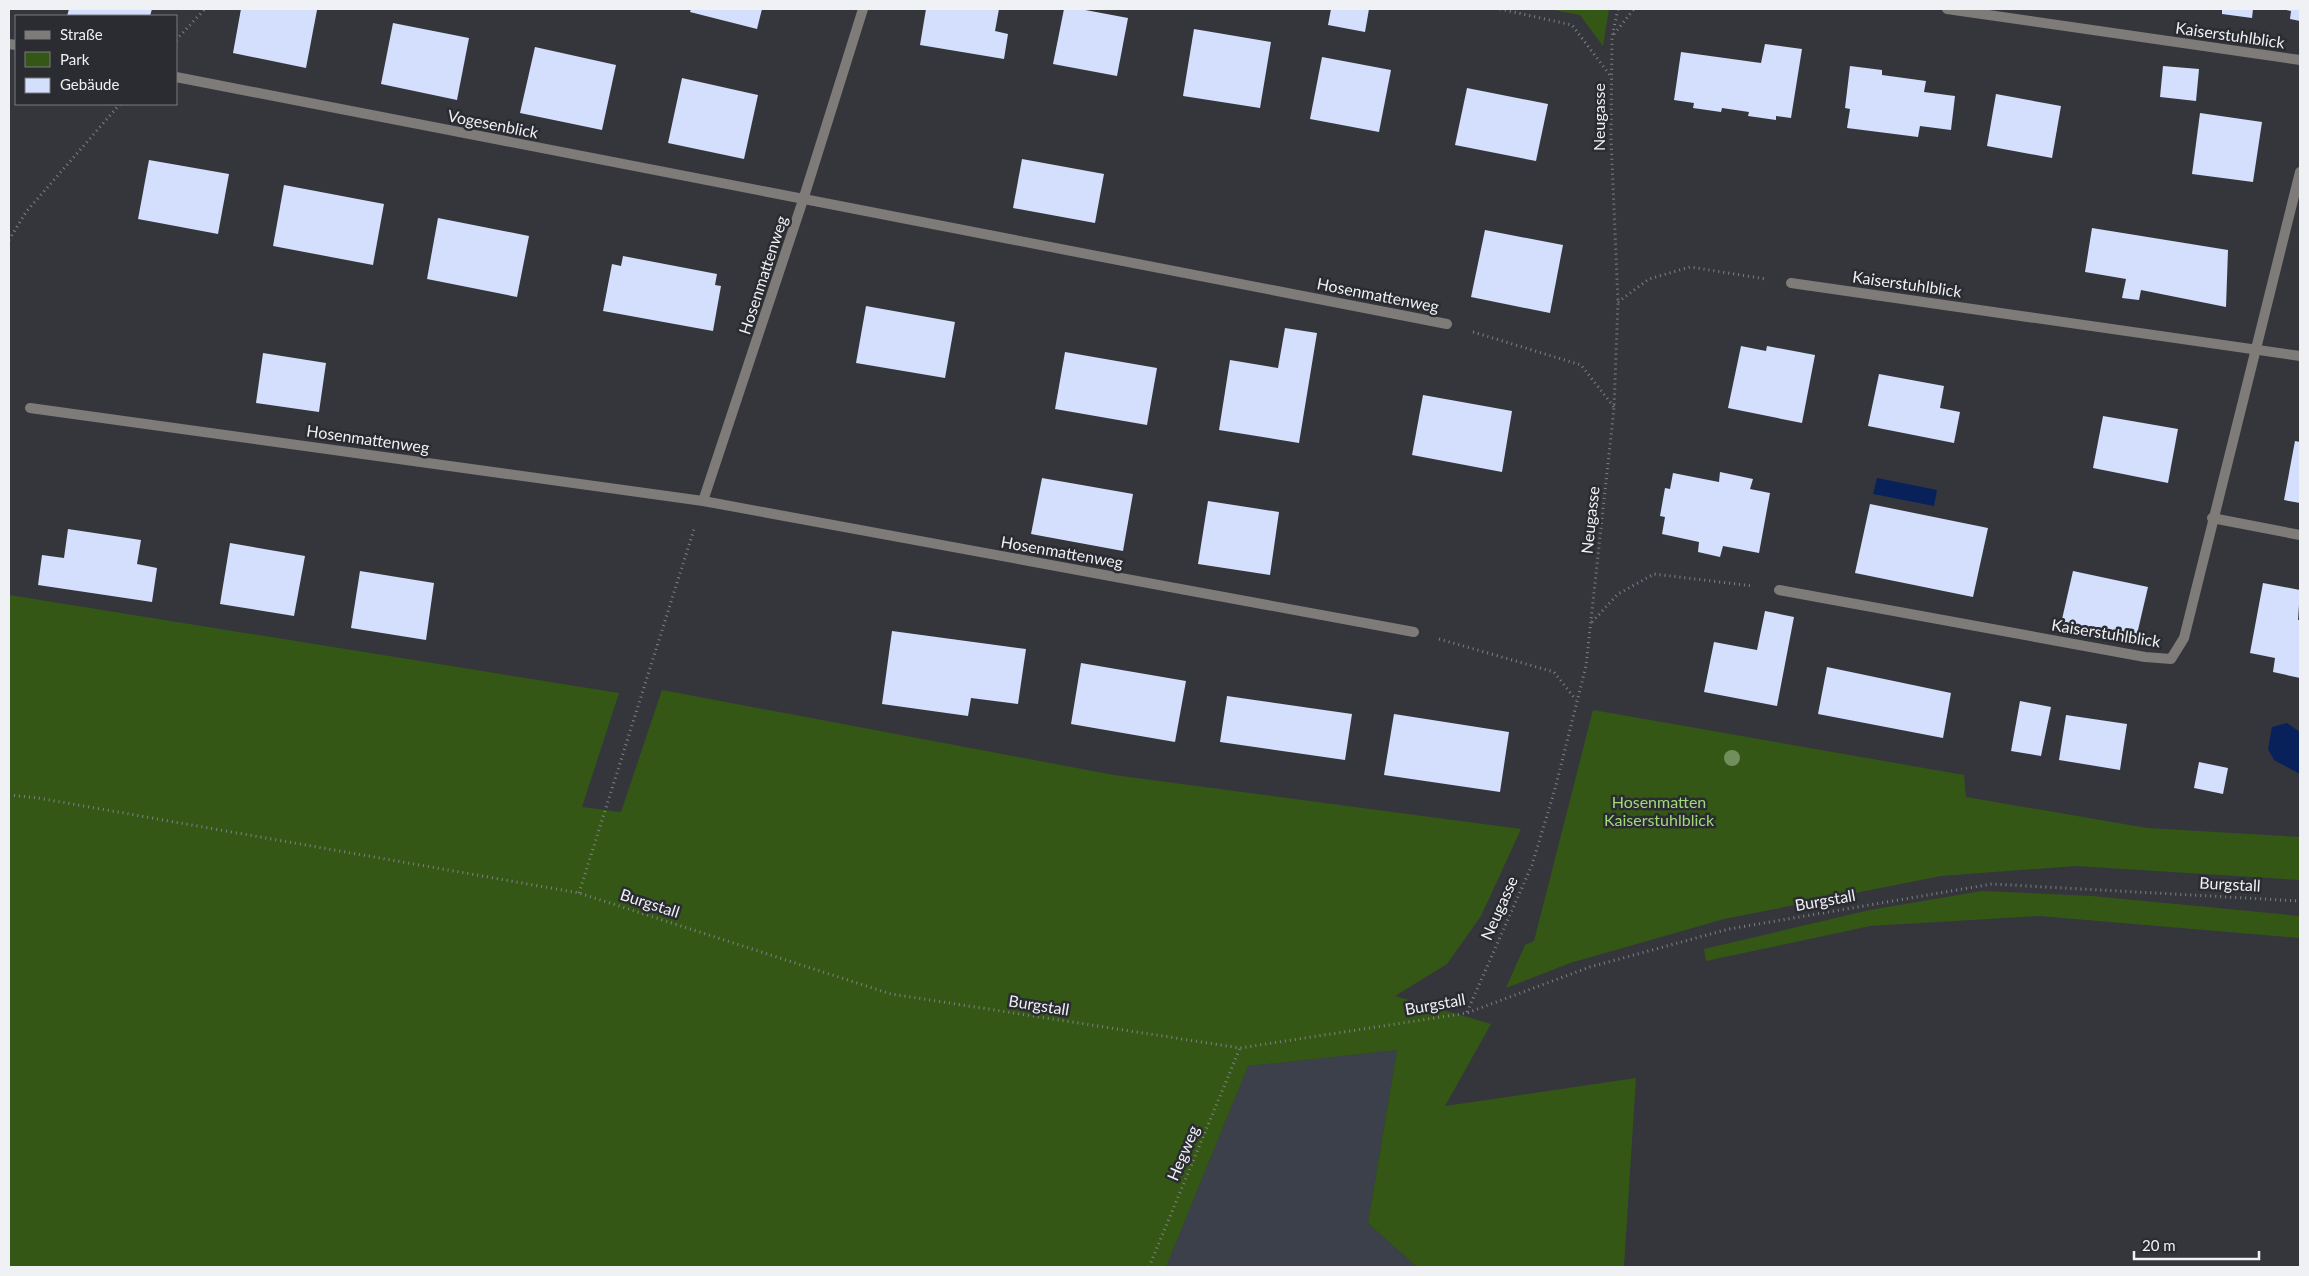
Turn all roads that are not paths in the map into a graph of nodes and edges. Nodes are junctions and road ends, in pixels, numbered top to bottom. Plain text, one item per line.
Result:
1 (862, 9) edge
2 (1947, 9) edge
3 (2300, 60) edge
4 (178, 77) edge
5 (2300, 172) edge
6 (803, 200) junction
7 (1791, 283) road end
8 (1447, 324) road end
9 (2257, 350) junction
10 (2300, 356) edge
11 (30, 408) dead end
12 (703, 501) junction
13 (2212, 518) junction
14 (2300, 535) edge
15 (1779, 590) road end
16 (1414, 632) road end

1 - 6 street, Hosenmattenweg
2 - 3 street, Kaiserstuhlblick
4 - 6 street, Vogesenblick
5 - 9 street, Kaiserstuhlblick
6 - 8 street, Hosenmattenweg
6 - 12 street, Hosenmattenweg
7 - 9 street, Kaiserstuhlblick
9 - 10 street
9 - 13 street, Kaiserstuhlblick
11 - 12 street, Hosenmattenweg
12 - 16 street, Hosenmattenweg
13 - 14 street
13 - 15 street, Kaiserstuhlblick

